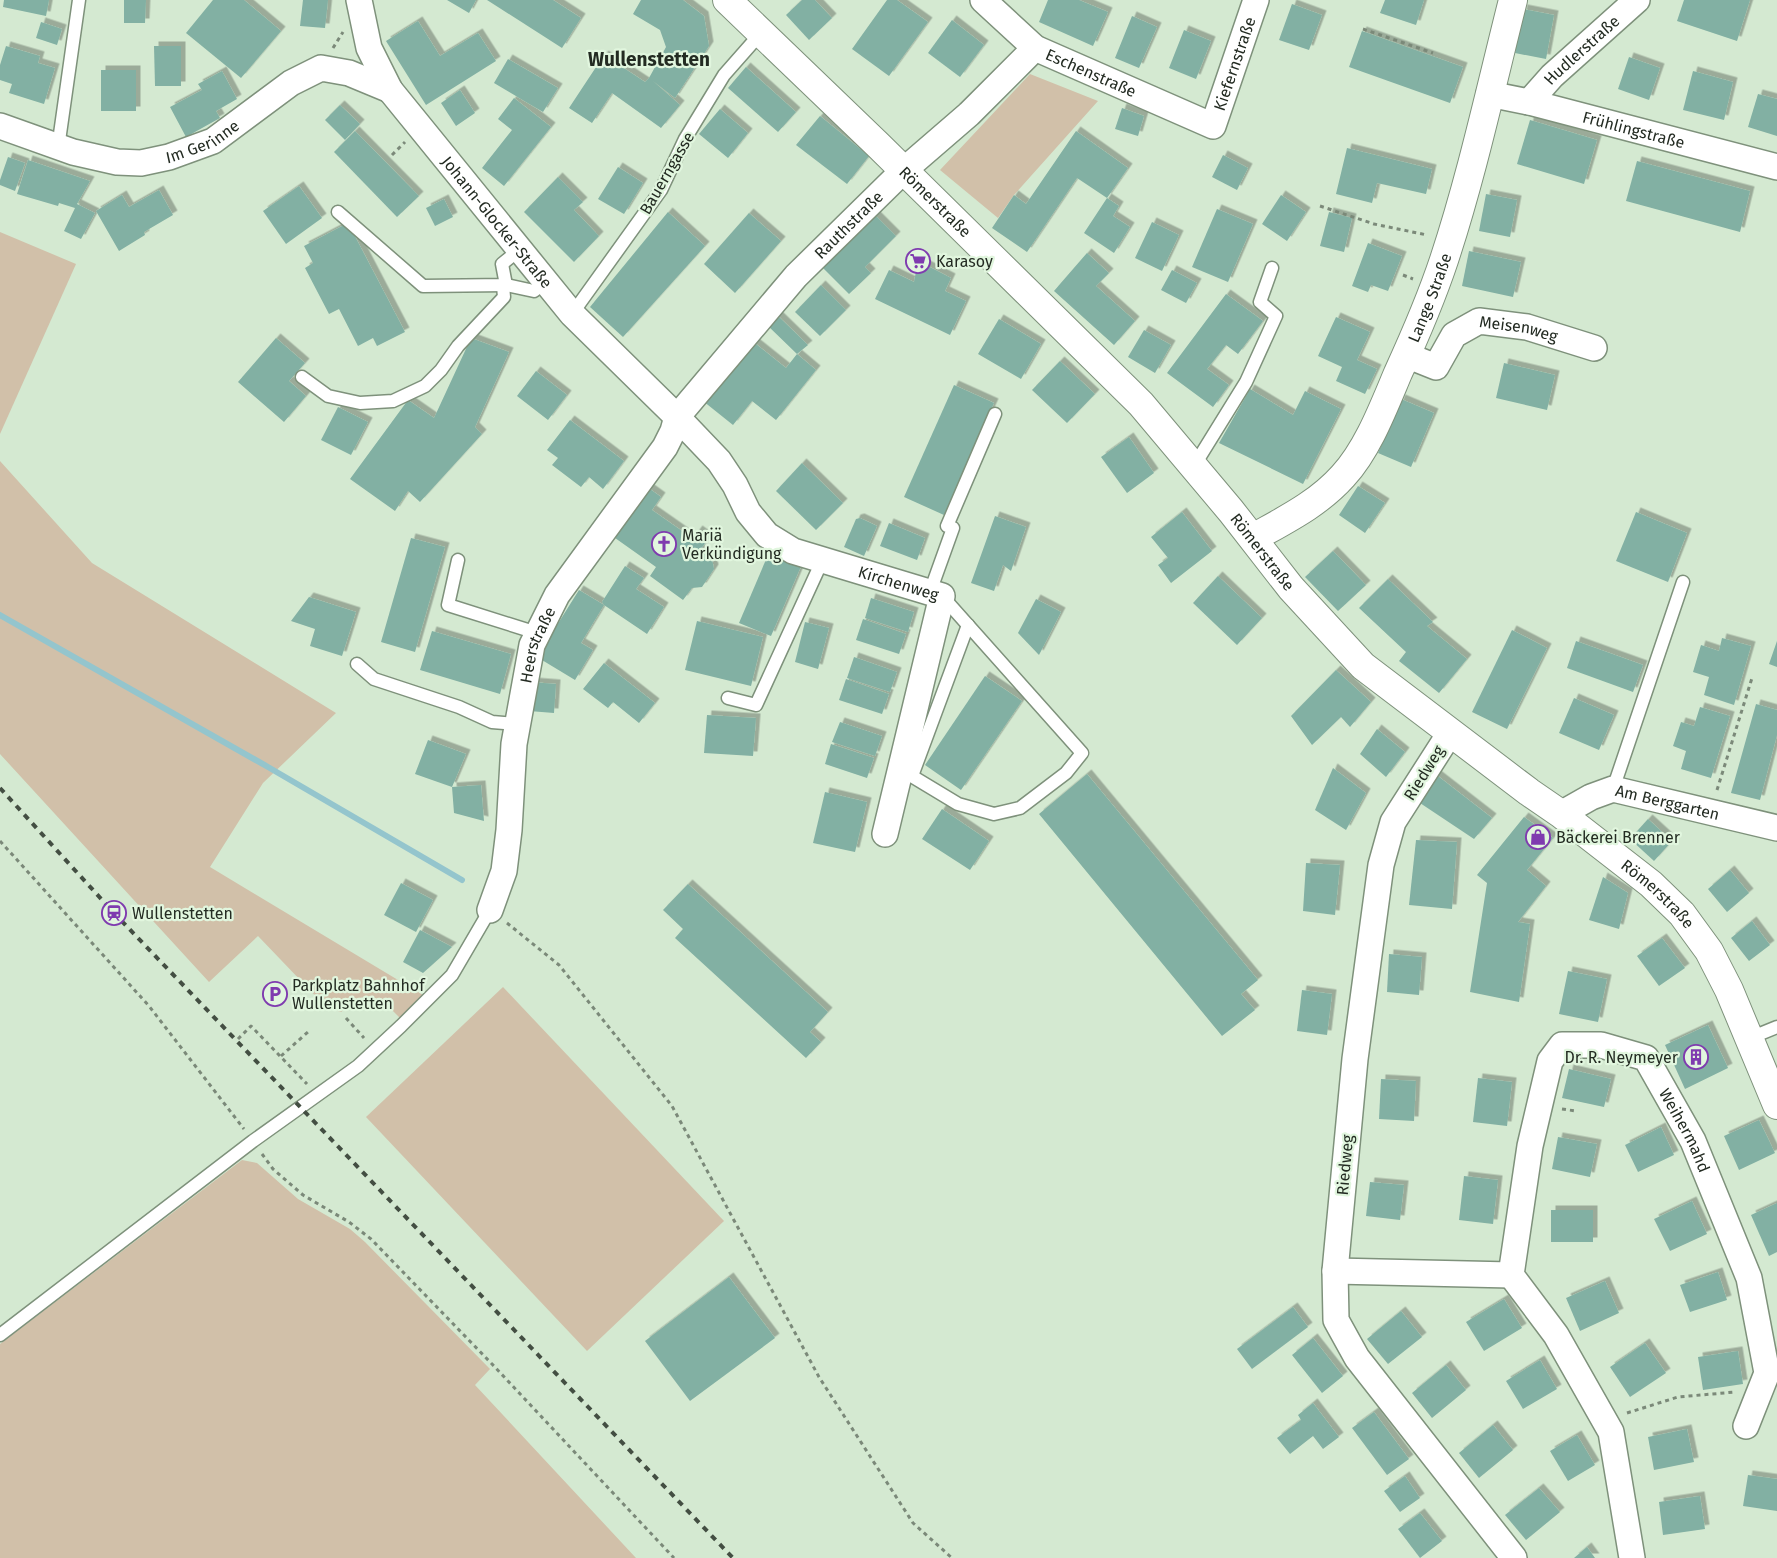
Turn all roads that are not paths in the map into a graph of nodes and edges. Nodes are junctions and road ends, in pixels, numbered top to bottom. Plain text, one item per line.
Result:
1 (79, 0) edge
2 (727, 0) edge
3 (983, 0) edge
4 (1256, 0) edge
5 (1514, 0) edge
6 (1637, 0) edge
7 (359, 2) edge
8 (761, 33) junction
9 (1035, 48) junction
10 (390, 90) junction
11 (1489, 94) junction
12 (1529, 102) junction
13 (0, 126) edge
14 (1213, 126) joint
15 (58, 148) junction
16 (1777, 167) edge
17 (903, 171) junction
18 (338, 212) dead end
19 (519, 250) junction
20 (1272, 268) dead end
21 (546, 282) junction
22 (504, 286) junction
23 (572, 314) junction
24 (1594, 348) dead end
25 (1406, 355) junction
26 (302, 377) dead end
27 (995, 414) dead end
28 (678, 417) junction
29 (1194, 466) junction
30 (1253, 538) junction
31 (823, 559) junction
32 (458, 560) dead end
33 (1683, 582) dead end
34 (936, 594) junction
35 (968, 624) junction
36 (538, 633) junction
37 (357, 664) dead end
38 (728, 698) dead end
39 (517, 724) junction
40 (1450, 733) junction
41 (906, 773) junction
42 (1614, 789) junction
43 (1561, 814) junction
44 (1771, 823) edge
45 (885, 834) dead end
46 (490, 910) joint
47 (1777, 1027) edge
48 (1750, 1038) junction
49 (1777, 1105) edge
50 (1335, 1271) junction
51 (1512, 1275) junction
52 (0, 1335) edge
53 (1746, 1426) dead end
54 (1514, 1558) edge
55 (1632, 1558) edge

1 - 15 lane
2 - 8 main road, Römerstraße
3 - 9 street, Eschenstraße
4 - 14 street, Kiefernstraße
5 - 11 main road, Lange Straße
6 - 12 street, Hudlerstraße
7 - 10 street, Johann-Glocker-Straße
8 - 17 main road, Römerstraße
8 - 23 lane, Bauerngasse
9 - 14 street, Eschenstraße
9 - 17 street, Rauthstraße
10 - 15 street, Im Gerinne
10 - 19 street, Johann-Glocker-Straße
11 - 12 street, Frühlingstraße
11 - 25 main road, Lange Straße
12 - 16 street, Frühlingstraße
13 - 15 street, Im Gerinne
17 - 28 street, Rauthstraße
17 - 29 main road, Römerstraße
18 - 22 lane
19 - 21 street, Johann-Glocker-Straße
19 - 22 lane
20 - 29 lane
21 - 22 lane
21 - 23 street, Johann-Glocker-Straße
22 - 26 lane
23 - 28 street, Johann-Glocker-Straße
24 - 25 street, Meisenweg
25 - 30 main road, Lange Straße
27 - 34 lane
28 - 31 street, Kirchenweg
28 - 36 street, Heerstraße
29 - 30 main road, Römerstraße
30 - 40 main road, Römerstraße
31 - 34 street, Kirchenweg
31 - 38 lane
32 - 36 lane
33 - 42 lane
34 - 35 lane
34 - 41 street, Kirchenweg
35 - 41 lane
35 - 41 lane
36 - 39 street, Heerstraße
37 - 39 lane
39 - 46 street, Heerstraße
40 - 43 main road, Römerstraße
40 - 50 street, Riedweg
41 - 45 street, Kirchenweg
42 - 43 street, Am Berggarten
42 - 44 street, Am Berggarten
43 - 48 main road, Römerstraße
46 - 52 lane
47 - 48 lane
48 - 49 main road, Römerstraße
50 - 51 street
50 - 54 street, Riedweg
51 - 53 street, Weihermahd
51 - 55 street

